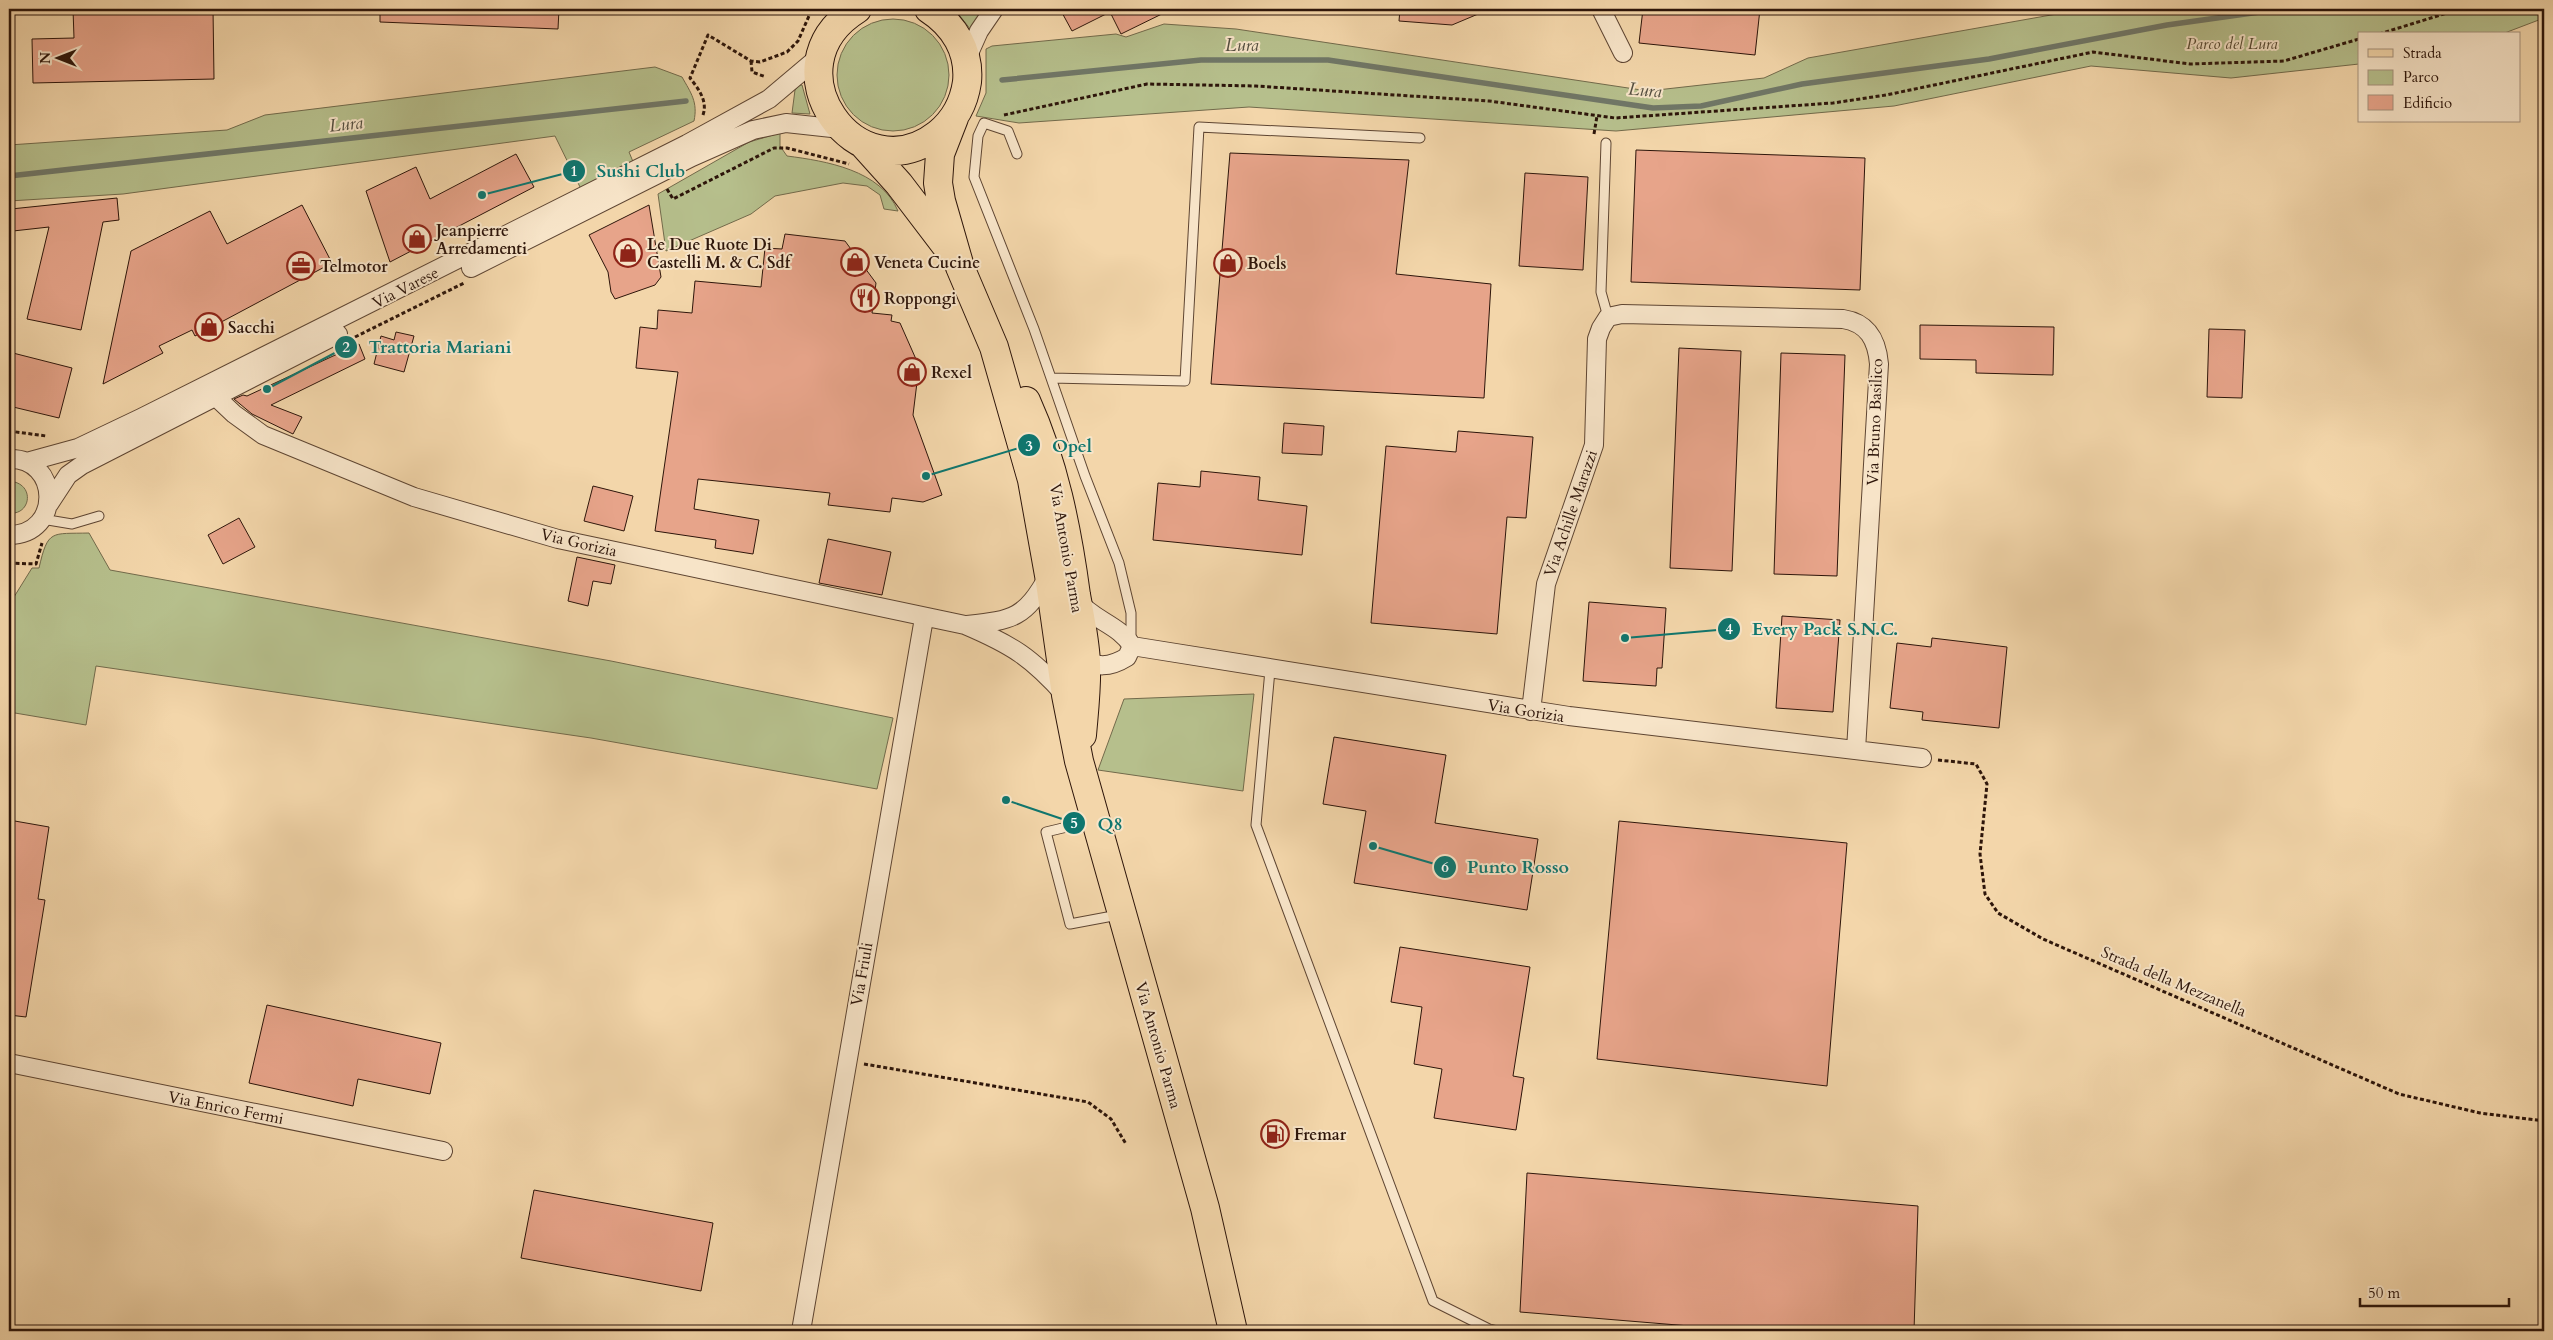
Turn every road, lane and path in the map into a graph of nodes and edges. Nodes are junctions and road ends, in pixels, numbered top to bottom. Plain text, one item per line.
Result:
1 (812, 9) edge
2 (857, 9) edge
3 (932, 9) edge
4 (994, 9) edge
5 (1601, 9) edge
6 (2460, 9) edge
7 (838, 17) edge
8 (2385, 32) edge
9 (2358, 39) edge
10 (1623, 53) dead end
11 (820, 56) junction
12 (966, 60) junction
13 (751, 61) junction
14 (769, 78) dead end
15 (702, 117) dead end
16 (954, 118) junction
17 (984, 123) junction
18 (1420, 138) dead end
19 (1606, 143) dead end
20 (853, 147) junction
21 (787, 148) dead end
22 (1018, 154) dead end
23 (960, 266) junction
24 (1608, 318) junction
25 (994, 347) junction
26 (1051, 378) junction
27 (216, 397) junction
28 (9, 431) edge
29 (52, 437) dead end
30 (14, 459) edge
31 (45, 511) junction
32 (99, 516) dead end
33 (9, 535) edge
34 (1050, 575) junction
35 (1077, 600) junction
36 (924, 618) junction
37 (965, 625) junction
38 (1132, 646) junction
39 (1086, 661) junction
40 (1270, 670) junction
41 (1066, 695) junction
42 (1531, 711) junction
43 (1856, 750) junction
44 (1922, 758) joint
45 (1079, 761) junction
46 (1095, 821) junction
47 (1122, 914) junction
48 (846, 1061) junction
49 (9, 1063) edge
50 (2544, 1122) edge
51 (1126, 1144) dead end
52 (443, 1151) dead end
53 (801, 1331) edge
54 (1233, 1331) edge
55 (1498, 1331) edge

1 - 13 path
2 - 7 main road
3 - 12 main road
4 - 12 street
5 - 10 street
6 - 8 path
7 - 11 main road
9 - 17 path
11 - 20 main road, Via Antonio Parma
11 - 30 street, Via Varese
12 - 16 main road, Via Antonio Parma
13 - 14 path
13 - 15 path
16 - 20 main road
16 - 23 main road, Via Antonio Parma
17 - 22 lane
17 - 26 lane
18 - 26 lane
19 - 24 lane
20 - 21 path
20 - 23 main road, Via Antonio Parma
20 - 27 street, Via Varese
23 - 25 main road, Via Antonio Parma
24 - 42 street, Via Achille Marazzi
24 - 43 street, Via Bruno Basilico
25 - 34 main road, Via Antonio Parma
25 - 35 main road, Via Antonio Parma
26 - 38 lane
27 - 31 street, Via Varese
27 - 36 street, Via Gorizia
28 - 29 path
30 - 31 street
31 - 32 lane
31 - 33 street
34 - 37 street, Via Gorizia
34 - 39 street
34 - 41 main road, Via Antonio Parma
35 - 38 street
35 - 39 main road, Via Antonio Parma
36 - 37 street, Via Gorizia
36 - 48 street, Via Friuli
37 - 41 street, Via Gorizia
38 - 39 street
38 - 40 street, Via Gorizia
39 - 45 main road, Via Antonio Parma
40 - 42 street, Via Gorizia
40 - 55 lane
41 - 45 main road, Via Antonio Parma
42 - 43 street, Via Gorizia
43 - 44 street, Via Gorizia
44 - 50 path, Strada della Mezzanella
45 - 46 main road, Via Antonio Parma
46 - 47 main road, Via Antonio Parma
46 - 47 lane
47 - 54 main road, Via Antonio Parma
48 - 51 path
48 - 53 street, Via Friuli
49 - 52 street, Via Enrico Fermi

